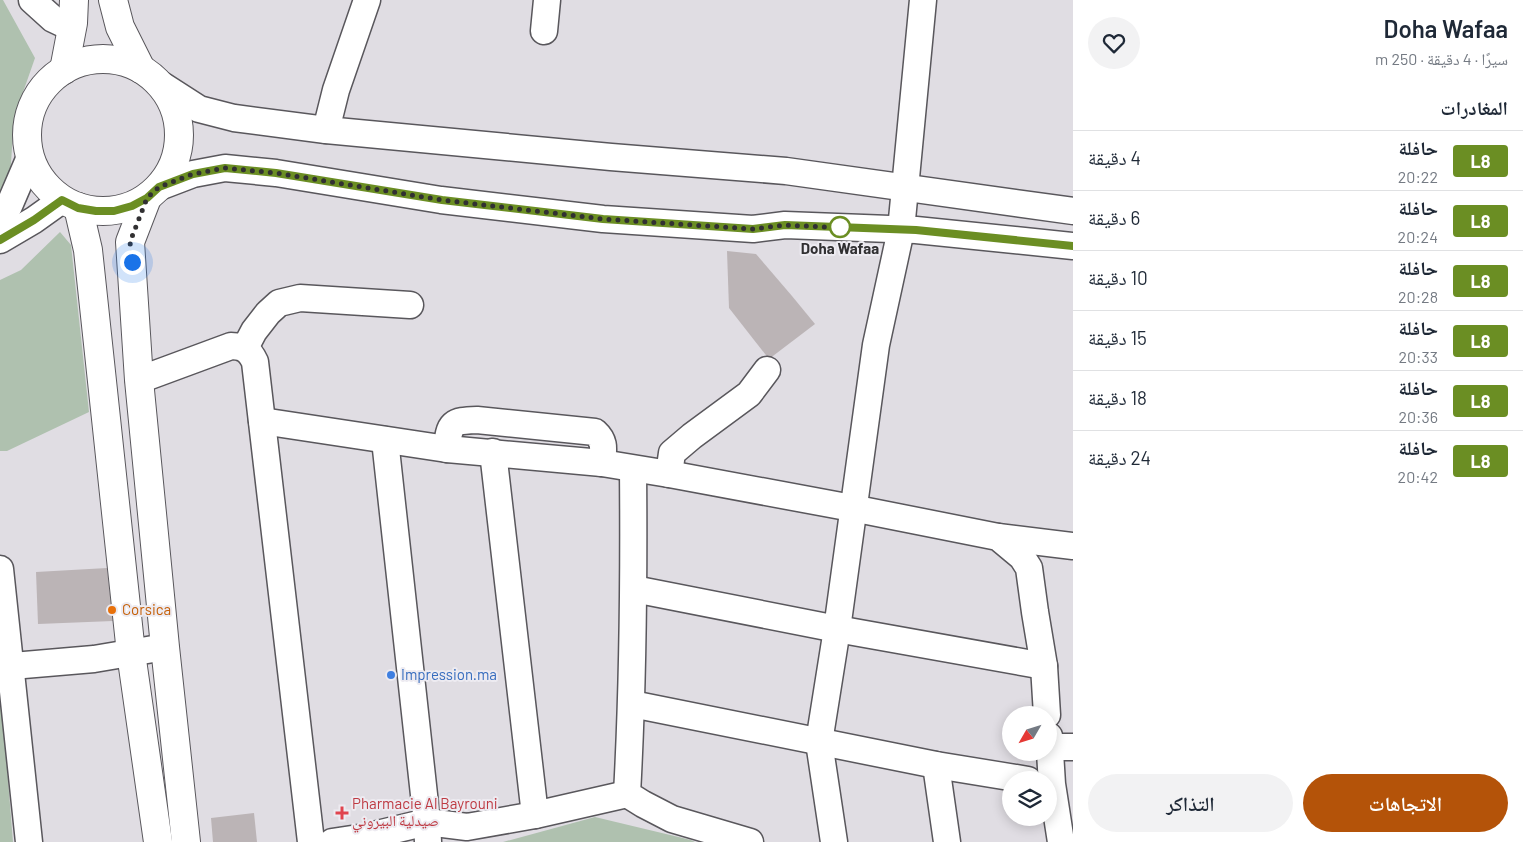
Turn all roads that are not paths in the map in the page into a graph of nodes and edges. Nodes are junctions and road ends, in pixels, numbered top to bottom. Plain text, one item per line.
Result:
1 (32, 0) edge
2 (74, 0) edge
3 (113, 0) edge
4 (367, 0) edge
5 (547, 0) edge
6 (923, 0) edge
7 (72, 28) junction
8 (544, 31) dead end
9 (64, 70) junction
10 (149, 76) junction
11 (326, 130) junction
12 (30, 157) junction
13 (906, 188) junction
14 (153, 192) junction
15 (70, 204) junction
16 (1073, 211) edge
17 (0, 222) edge
18 (902, 230) junction
19 (0, 240) edge
20 (1073, 246) edge
21 (410, 305) dead end
22 (245, 348) junction
23 (767, 370) dead end
24 (139, 380) junction
25 (262, 421) junction
26 (384, 440) junction
27 (447, 449) junction
28 (493, 452) junction
29 (602, 463) junction
30 (633, 469) junction
31 (669, 474) junction
32 (852, 508) junction
33 (998, 537) junction
34 (1073, 546) edge
35 (0, 569) edge
36 (634, 589) junction
37 (837, 629) junction
38 (165, 647) junction
39 (131, 653) junction
40 (5, 666) edge
41 (1044, 666) junction
42 (632, 704) junction
43 (1047, 706) edge
44 (819, 742) junction
45 (936, 765) junction
46 (1002, 775) edge
47 (627, 794) junction
48 (535, 815) junction
49 (1056, 826) edge
50 (428, 832) edge
51 (29, 842) edge
52 (158, 842) edge
53 (186, 842) edge
54 (312, 842) edge
55 (332, 842) edge
56 (750, 842) edge
57 (834, 842) edge
58 (947, 842) edge
59 (1061, 842) edge

1 - 7 street
2 - 7 main road
3 - 10 main road
4 - 11 street
5 - 8 street
6 - 13 street
7 - 9 main road
9 - 10 main road
9 - 12 main road
10 - 11 street
10 - 14 main road
11 - 13 street
12 - 15 main road
12 - 17 street
13 - 16 street
13 - 18 street
14 - 15 main road
14 - 18 street
14 - 24 main road
15 - 19 street
15 - 39 main road
18 - 20 street
18 - 32 street
21 - 22 street
22 - 24 street
22 - 25 street
23 - 31 street
24 - 38 main road
25 - 26 street
25 - 54 street
26 - 27 street
26 - 50 street
27 - 28 street
27 - 29 street
28 - 29 street
28 - 48 street
29 - 30 street
30 - 31 street
30 - 36 street
31 - 32 street
32 - 33 street
32 - 37 street
33 - 34 street
33 - 41 street
35 - 40 street
36 - 37 street
36 - 42 street
37 - 41 street
37 - 44 street
38 - 39 street
38 - 53 main road
39 - 40 street
39 - 52 main road
40 - 51 street
41 - 43 street
42 - 44 street
42 - 47 street
44 - 45 street
44 - 57 street
45 - 46 street
45 - 58 street
47 - 48 street
47 - 56 street
48 - 50 street
49 - 59 street
50 - 55 street

